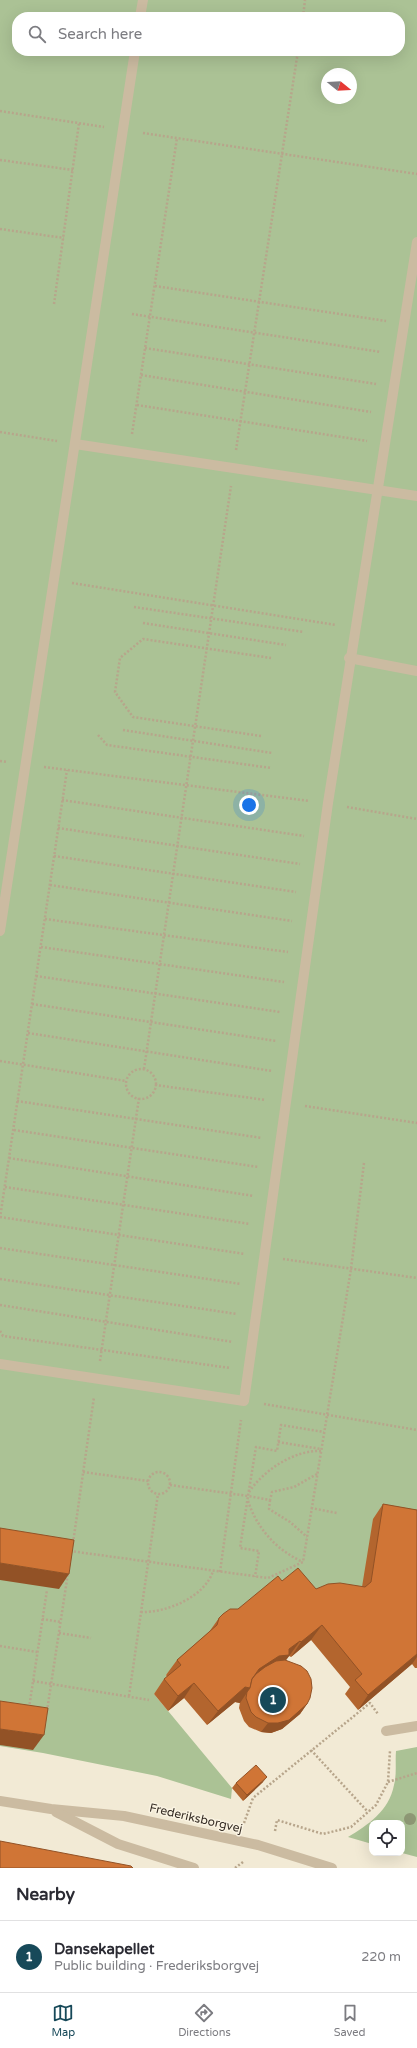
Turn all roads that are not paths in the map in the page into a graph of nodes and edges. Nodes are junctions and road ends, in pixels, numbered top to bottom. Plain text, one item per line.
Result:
1 (143, 0) edge
2 (141, 12) edge
3 (134, 56) edge
4 (417, 242) edge
5 (75, 444) junction
6 (377, 491) junction
7 (417, 496) edge
8 (349, 658) junction
9 (417, 671) edge
10 (0, 931) edge
11 (0, 1364) edge
12 (417, 1726) edge
13 (386, 1731) road end
14 (0, 1801) edge
15 (51, 1810) junction
16 (194, 1868) edge
17 (332, 1868) edge

1 - 2 street
3 - 5 street
4 - 6 street
5 - 6 street
5 - 10 street
6 - 7 street
6 - 8 street
8 - 9 street
8 - 11 street
12 - 13 street
14 - 15 street, Frederiksborgvej
15 - 16 street, Frederiksborgvej
15 - 17 street, Frederiksborgvej

